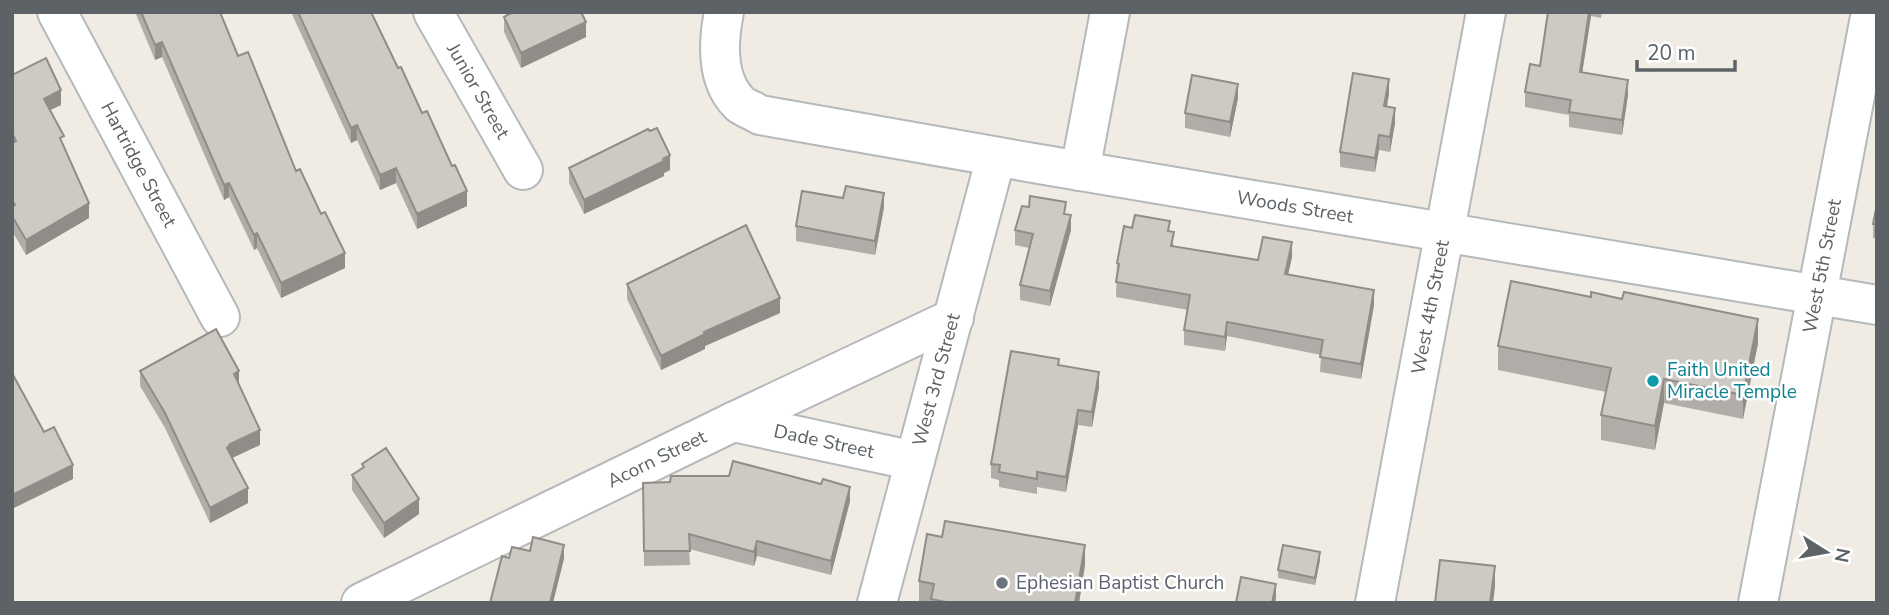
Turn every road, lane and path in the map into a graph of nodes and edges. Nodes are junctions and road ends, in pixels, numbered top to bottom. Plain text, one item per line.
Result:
1 (57, 12) edge
2 (433, 12) edge
3 (724, 12) edge
4 (1110, 12) edge
5 (1486, 12) edge
6 (1871, 12) edge
7 (996, 157) junction
8 (523, 170) dead end
9 (1080, 171) junction
10 (1443, 233) junction
11 (1818, 295) junction
12 (1877, 305) edge
13 (220, 317) dead end
14 (954, 318) junction
15 (733, 422) junction
16 (915, 461) junction
17 (360, 603) edge
18 (877, 603) edge
19 (1375, 603) edge
20 (1758, 603) edge

1 - 13 street, Hartridge Street
2 - 8 street, Junior Street
3 - 7 street, Woods Street
4 - 9 street
5 - 10 street, West 4th Street
6 - 11 street, West 5th Street
7 - 9 street, Woods Street
7 - 14 street, West 3rd Street
9 - 10 street, Woods Street
10 - 11 street, Woods Street
10 - 19 street, West 4th Street
11 - 12 street, Woods Street
11 - 20 street, West 5th Street
14 - 15 street, Acorn Street
14 - 16 street, West 3rd Street
15 - 16 street, Dade Street
15 - 17 street, Acorn Street
16 - 18 street, West 3rd Street

